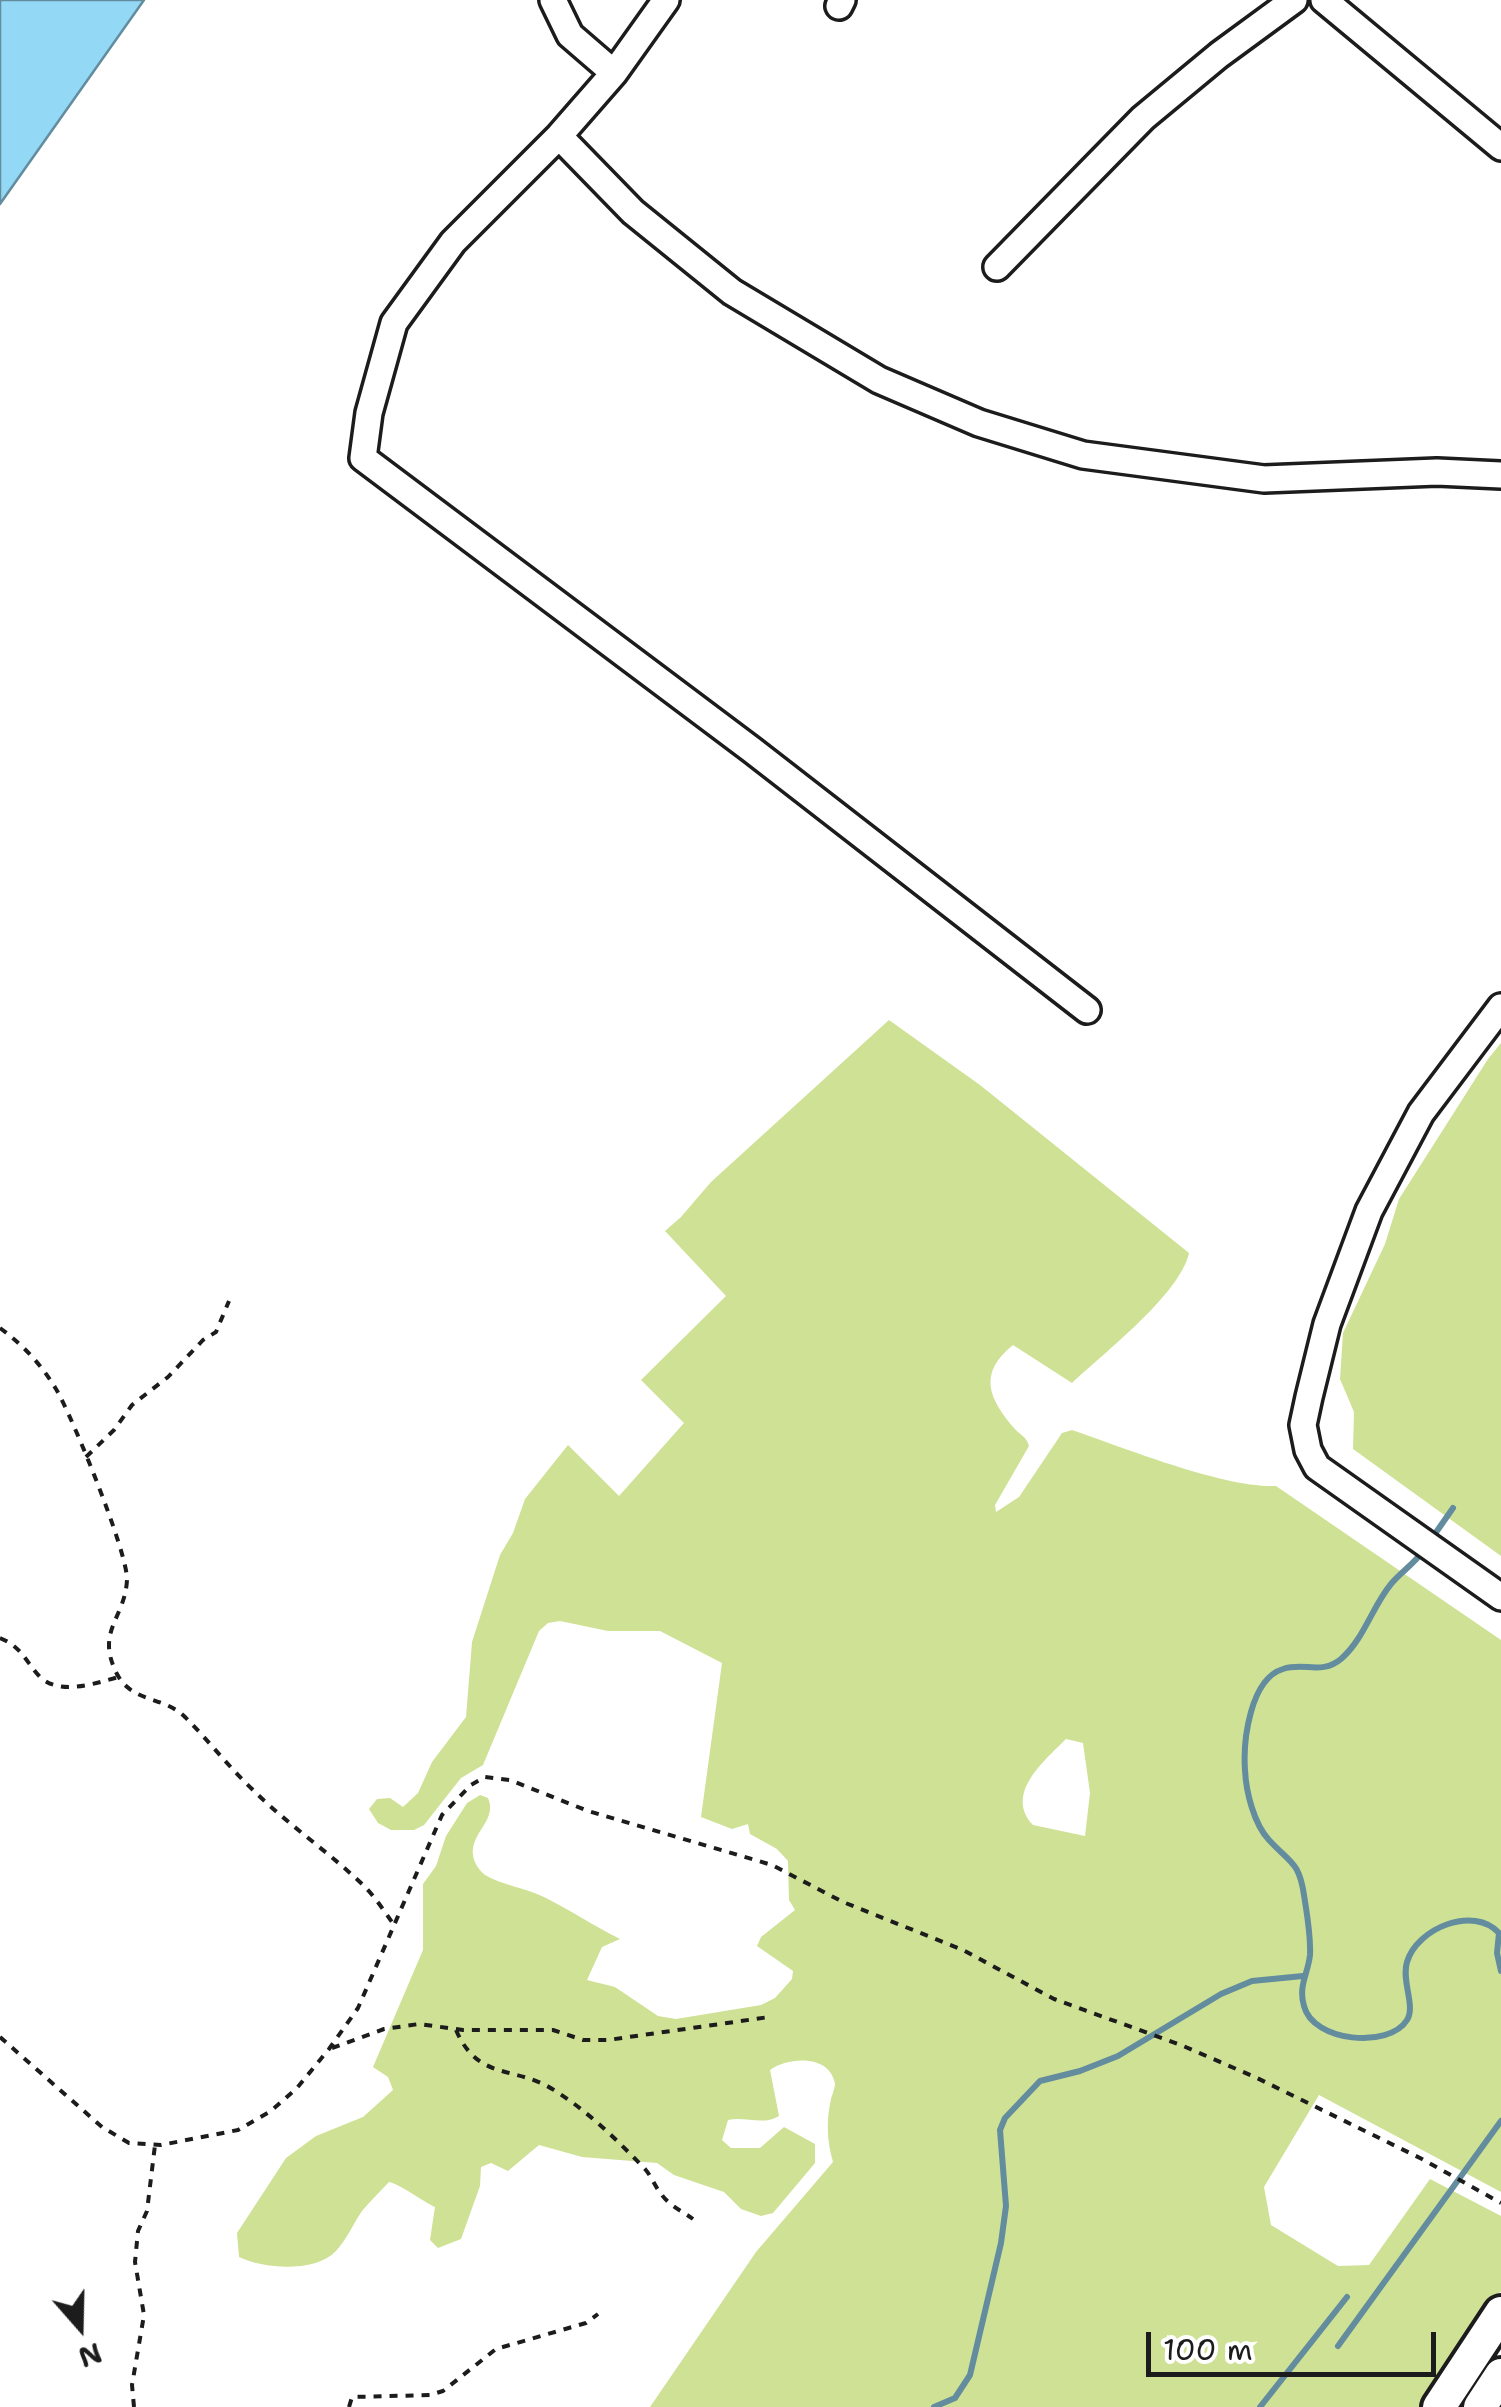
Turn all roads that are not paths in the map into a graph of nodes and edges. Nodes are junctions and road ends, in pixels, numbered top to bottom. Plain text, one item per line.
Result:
1 (553, 0) edge
2 (666, 0) edge
3 (1294, 0) edge
4 (1324, 0) edge
5 (614, 73) junction
6 (559, 136) junction
7 (1501, 147) edge
8 (996, 267) dead end
9 (1501, 475) edge
10 (1501, 1008) edge
11 (1087, 1010) dead end
12 (1501, 1597) edge
13 (1501, 2314) edge
14 (1501, 2375) edge
15 (1439, 2407) edge
16 (1480, 2407) edge

1 - 5 street
2 - 5 street
3 - 8 street
4 - 7 street
5 - 6 street
6 - 9 street
6 - 11 street
10 - 12 street
13 - 15 main road
14 - 16 main road

